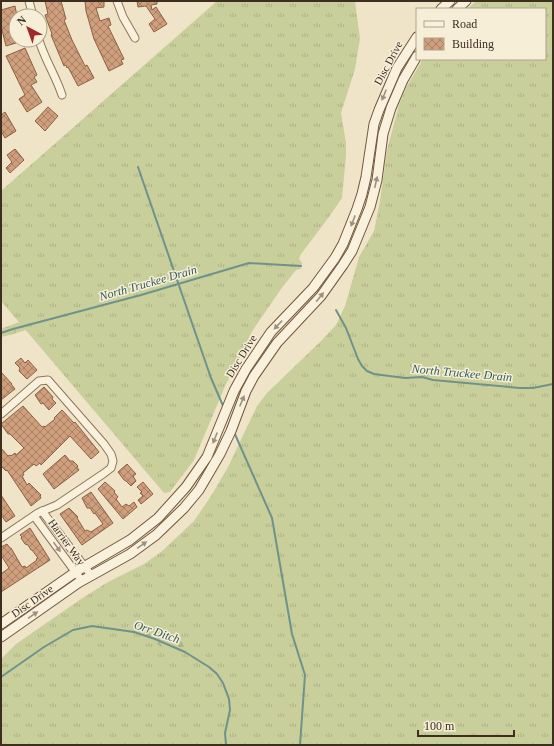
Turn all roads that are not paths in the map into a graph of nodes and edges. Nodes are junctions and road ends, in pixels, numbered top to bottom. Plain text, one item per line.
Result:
1 (117, 1) edge
2 (450, 1) edge
3 (466, 1) edge
4 (442, 8) edge
5 (458, 8) edge
6 (135, 38) dead end
7 (416, 39) edge
8 (41, 48) edge
9 (416, 58) edge
10 (62, 95) dead end
11 (1, 414) edge
12 (42, 511) junction
13 (34, 516) junction
14 (1, 538) edge
15 (84, 566) junction
16 (76, 572) junction
17 (91, 575) junction
18 (82, 580) junction
19 (1, 624) edge
20 (1, 637) edge

1 - 6 street
2 - 4 main road
3 - 5 main road
7 -> 15 main road, Disc Drive
8 - 10 street
17 -> 9 main road, Disc Drive
11 - 12 street
12 - 13 street
12 - 15 street, Harrier Way
13 - 14 street
13 -> 16 street, Harrier Way
15 - 16 main road, Disc Drive
15 - 17 street, Harrier Way
16 - 18 street, Harrier Way
16 - 19 main road, Disc Drive
17 - 18 main road, Disc Drive
20 -> 18 main road, Disc Drive

